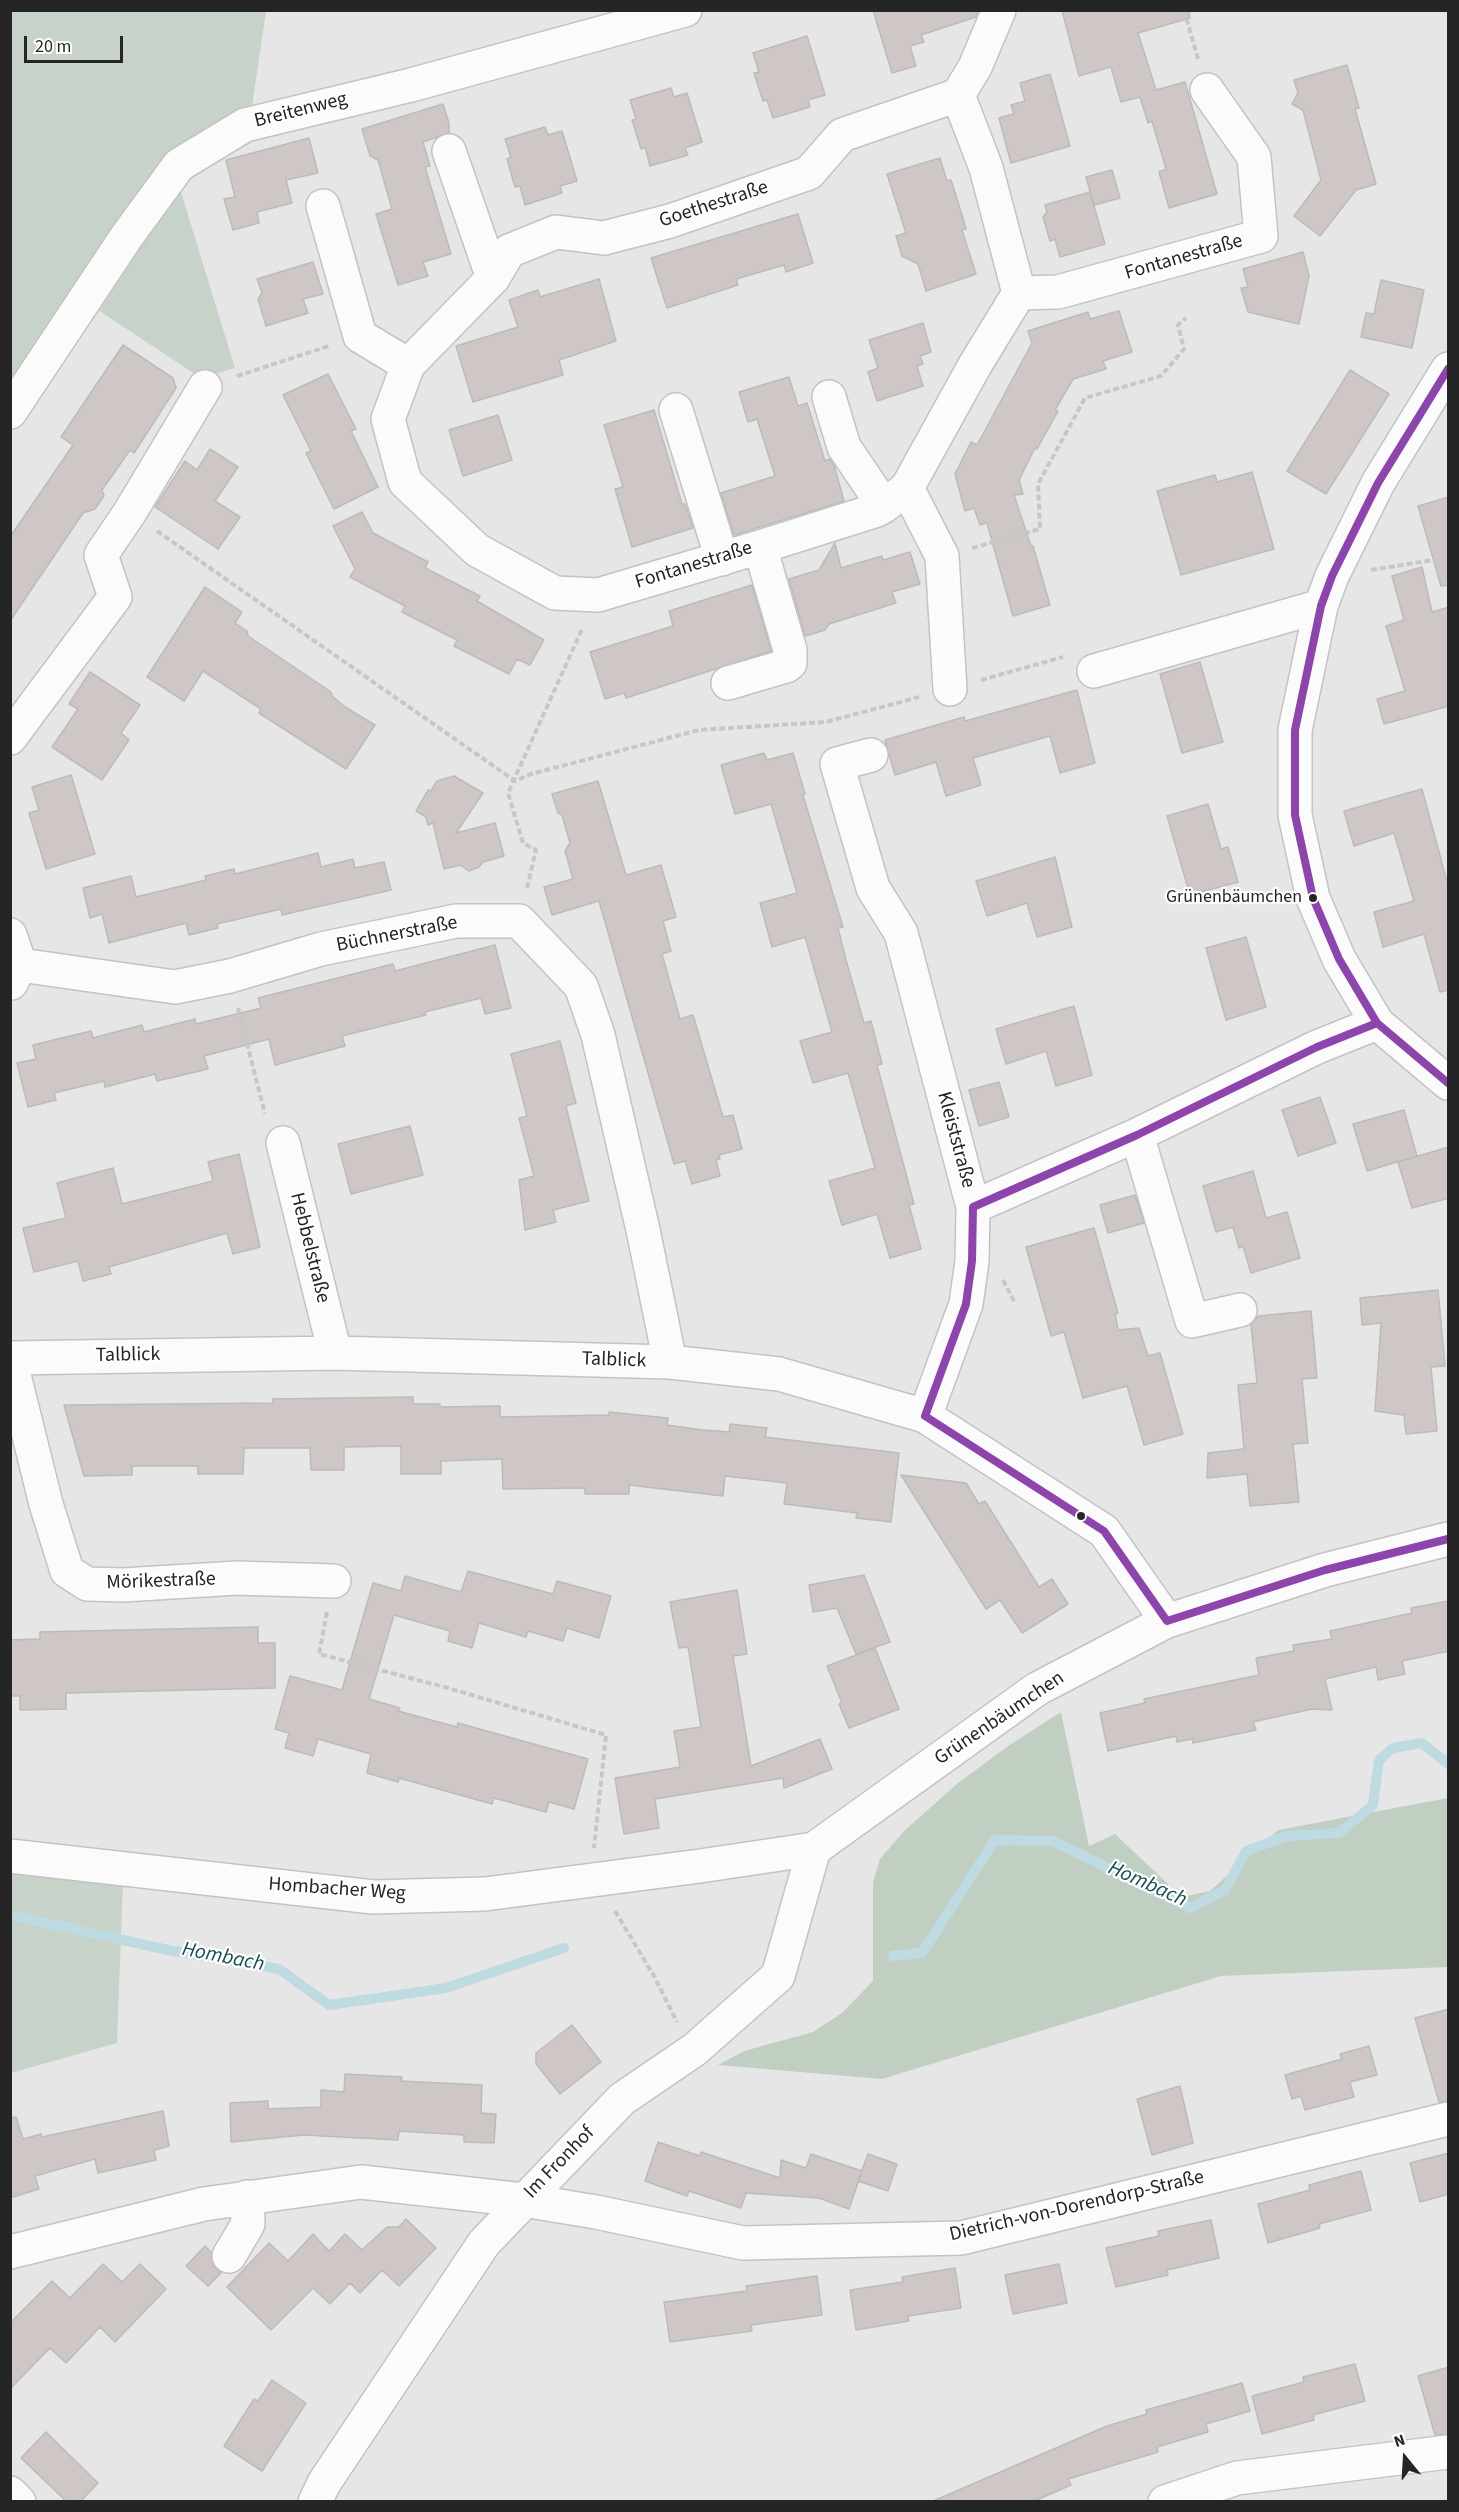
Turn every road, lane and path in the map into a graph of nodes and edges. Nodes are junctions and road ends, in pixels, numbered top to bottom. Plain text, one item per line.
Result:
1 (685, 10) edge
2 (999, 10) edge
3 (1184, 10) edge
4 (1207, 90) joint
5 (958, 95) junction
6 (448, 151) dead end
7 (323, 206) dead end
8 (493, 278) junction
9 (1019, 293) junction
10 (1186, 318) dead end
11 (360, 336) junction
12 (408, 365) junction
13 (1449, 369) edge
14 (205, 387) joint
15 (829, 397) dead end
16 (676, 410) dead end
17 (10, 412) edge
18 (895, 497) junction
19 (130, 512) junction
20 (760, 547) junction
21 (942, 556) junction
22 (722, 559) junction
23 (1449, 567) edge
24 (1327, 591) junction
25 (598, 595) junction
26 (1082, 663) joint
27 (728, 683) dead end
28 (962, 685) junction
29 (10, 738) edge
30 (871, 755) dead end
31 (515, 781) junction
32 (519, 921) junction
33 (14, 962) edge
34 (230, 976) junction
35 (1377, 1023) junction
36 (1449, 1083) edge
37 (1137, 1135) junction
38 (283, 1143) joint
39 (973, 1207) junction
40 (1005, 1284) dead end
41 (1014, 1300) dead end
42 (1240, 1310) dead end
43 (335, 1353) junction
44 (10, 1359) edge
45 (670, 1362) junction
46 (925, 1416) junction
47 (1449, 1539) edge
48 (334, 1581) joint
49 (1167, 1621) junction
50 (814, 1849) junction
51 (10, 1856) edge
52 (700, 1866) joint
53 (603, 1877) junction
54 (694, 2050) junction
55 (1449, 2119) edge
56 (247, 2198) junction
57 (524, 2200) junction
58 (10, 2252) edge
59 (229, 2256) dead end
60 (1449, 2452) edge
61 (10, 2493) edge
62 (19, 2502) edge
63 (315, 2502) edge
64 (1166, 2502) edge

1 - 17 street, Breitenweg
2 - 5 street
3 - 4 path
4 - 9 street, Fontanestraße
5 - 8 street, Goethestraße
5 - 9 street
6 - 8 street
7 - 11 street
8 - 12 street, Goethestraße
9 - 18 street
10 - 21 path
11 - 12 street
11 - 14 path
12 - 25 street, Fontanestraße
13 - 24 street
14 - 19 street
15 - 18 street
16 - 22 street
18 - 20 street, Fontanestraße
18 - 21 street
19 - 29 street
19 - 31 path
20 - 22 street, Fontanestraße
20 - 27 street
21 - 28 street
22 - 25 street, Fontanestraße
23 - 24 path
24 - 26 street
24 - 35 street
25 - 31 path
26 - 28 path
28 - 31 path
30 - 39 street, Kleiststraße
31 - 32 path
32 - 34 street, Büchnerstraße
32 - 45 street
33 - 34 street, Büchnerstraße
34 - 38 path
35 - 36 street
35 - 37 street
37 - 39 street
37 - 42 street
38 - 43 street, Hebbelstraße
39 - 46 street, Kleiststraße
40 - 41 path
43 - 44 street, Talblick
43 - 45 street, Talblick
44 - 48 street, Mörikestraße
45 - 46 street, Talblick
46 - 49 street, Talblick
47 - 49 street, Grünenbäumchen
48 - 53 path
49 - 50 street, Grünenbäumchen
50 - 52 street, Grünenbäumchen
50 - 54 street, Im Fronhof
51 - 53 street, Hombacher Weg
52 - 53 street, Hombacher Weg
53 - 54 path
54 - 57 street, Im Fronhof
55 - 57 street, Dietrich-von-Dorendorp-Straße
56 - 57 street, Dietrich-von-Dorendorp-Straße
56 - 58 street, Dietrich-von-Dorendorp-Straße
56 - 59 street
57 - 63 street, Im Fronhof
60 - 64 street
61 - 62 street

